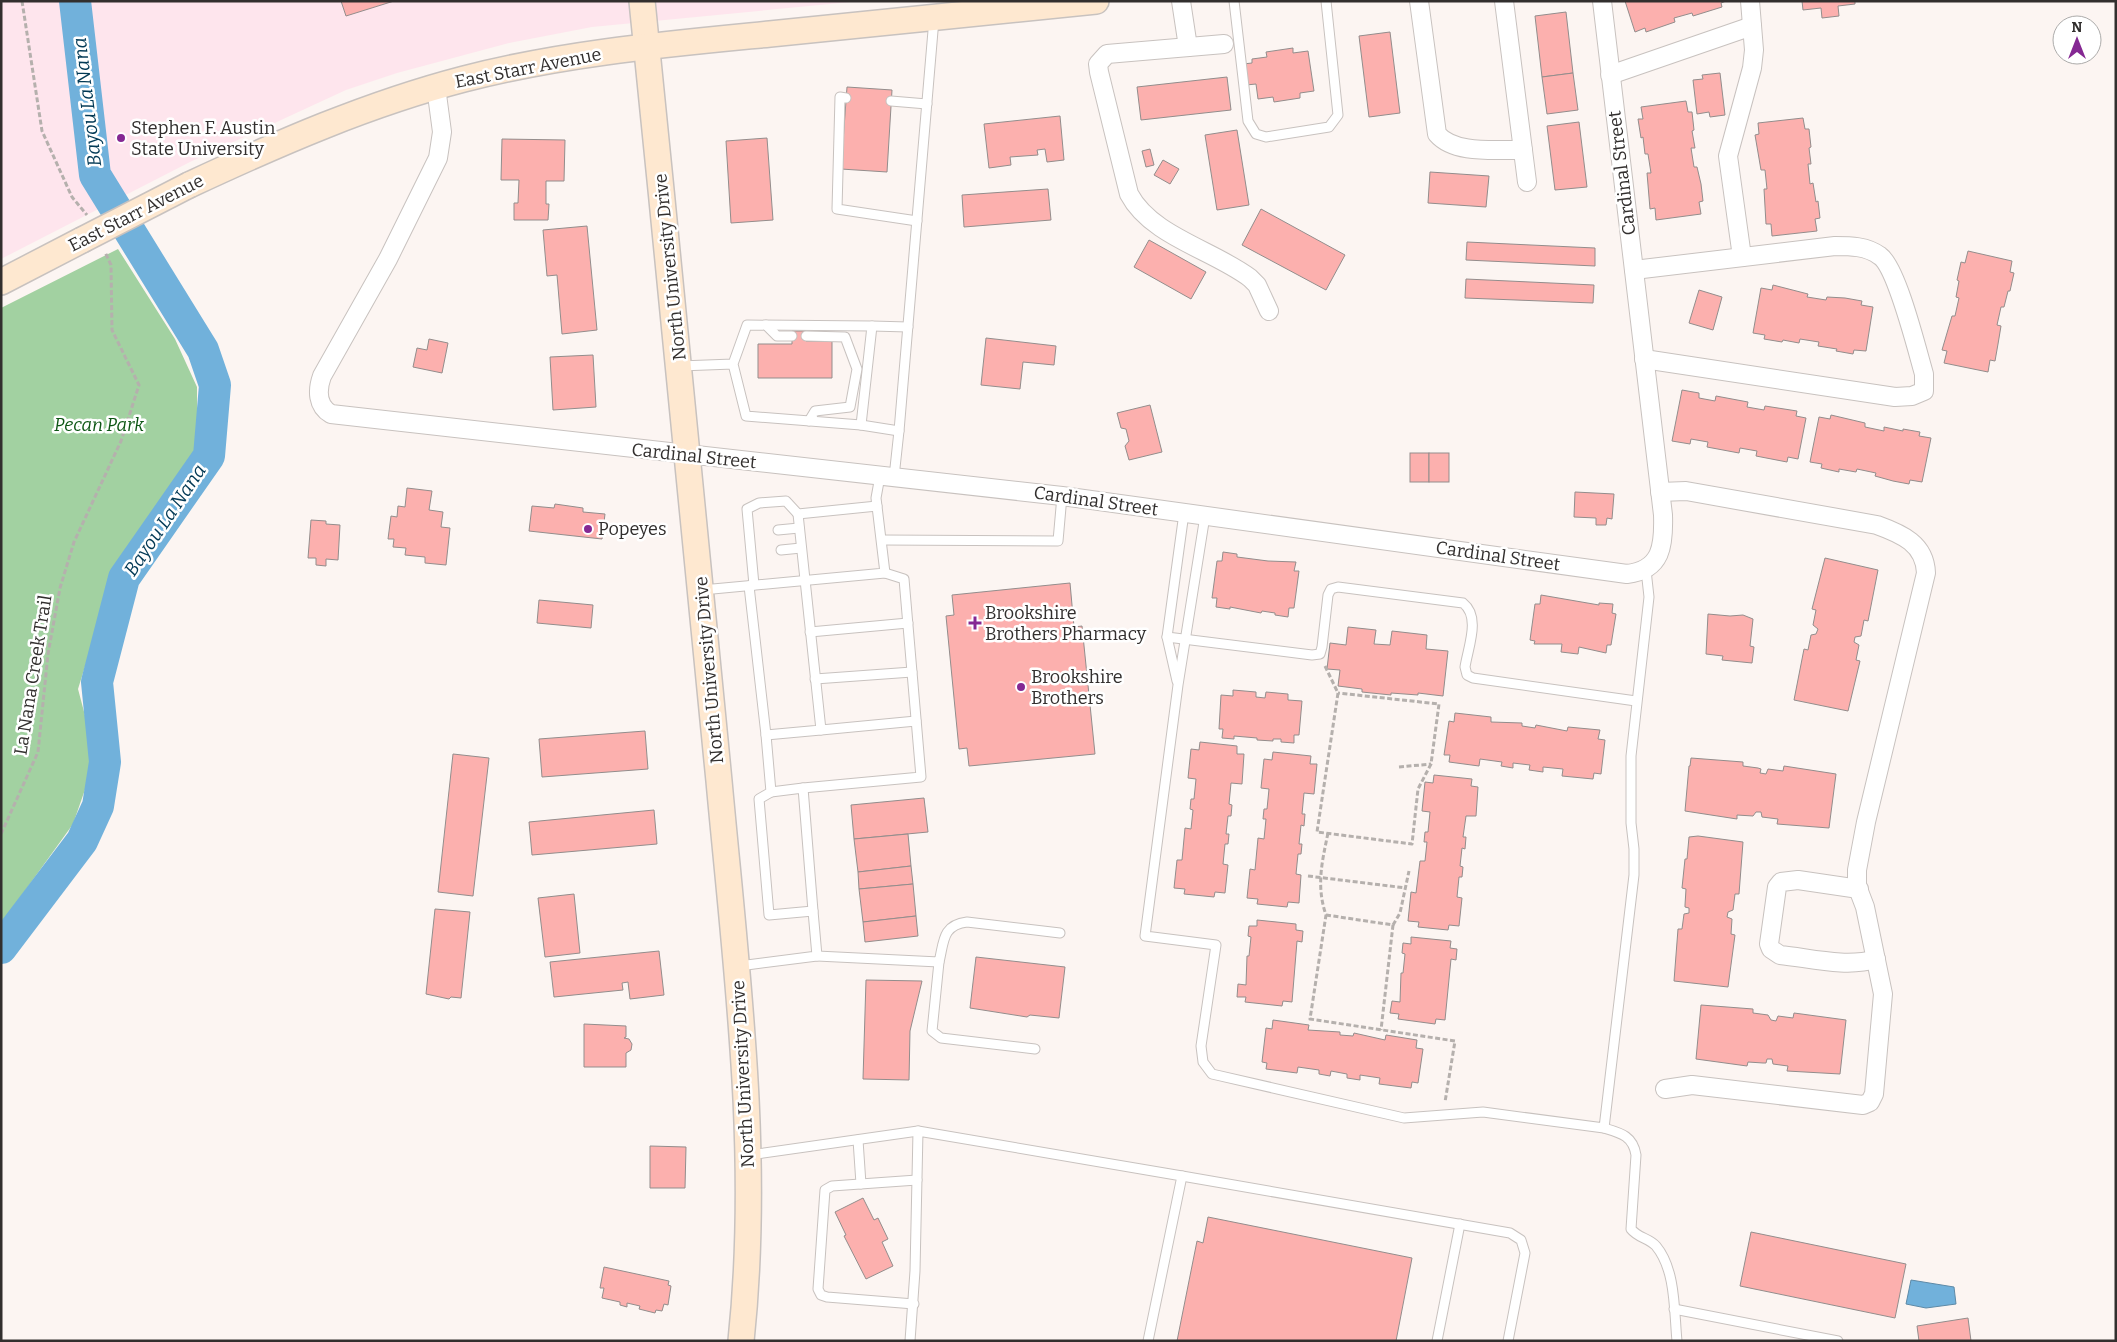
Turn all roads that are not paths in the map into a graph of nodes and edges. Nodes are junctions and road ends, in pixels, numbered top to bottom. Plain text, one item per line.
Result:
1 (642, 1) edge
2 (1096, 1) edge
3 (1181, 1) edge
4 (1234, 1) edge
5 (1326, 1) edge
6 (1418, 1) edge
7 (1504, 1) edge
8 (1602, 1) edge
9 (1750, 1) edge
10 (934, 18) junction
11 (1752, 26) junction
12 (1224, 44) dead end
13 (647, 46) junction
14 (1188, 47) junction
15 (1610, 75) junction
16 (436, 86) junction
17 (846, 98) dead end
18 (891, 101) dead end
19 (926, 104) junction
20 (1523, 150) junction
21 (1527, 182) dead end
22 (917, 221) junction
23 (1742, 257) junction
24 (1634, 270) junction
25 (1, 282) edge
26 (1269, 311) dead end
27 (766, 325) junction
28 (872, 326) junction
29 (908, 327) junction
30 (792, 336) dead end
31 (806, 336) dead end
32 (1644, 359) junction
33 (733, 364) junction
34 (680, 366) junction
35 (809, 421) junction
36 (861, 425) junction
37 (899, 431) junction
38 (689, 456) junction
39 (888, 476) junction
40 (1660, 492) junction
41 (1062, 496) junction
42 (877, 506) junction
43 (1184, 513) junction
44 (798, 514) junction
45 (1205, 516) junction
46 (800, 528) junction
47 (778, 530) dead end
48 (882, 540) junction
49 (801, 548) junction
50 (781, 550) dead end
51 (1646, 570) junction
52 (885, 573) junction
53 (804, 580) junction
54 (751, 585) junction
55 (701, 590) junction
56 (908, 623) junction
57 (810, 632) junction
58 (1167, 637) junction
59 (1186, 640) junction
60 (912, 672) junction
61 (815, 679) junction
62 (1178, 685) junction
63 (1636, 701) junction
64 (916, 721) junction
65 (821, 730) junction
66 (766, 735) junction
67 (802, 788) junction
68 (772, 792) junction
69 (1858, 889) junction
70 (813, 911) junction
71 (1060, 933) dead end
72 (817, 956) junction
73 (1876, 959) junction
74 (938, 962) junction
75 (736, 966) junction
76 (1034, 1050) dead end
77 (1665, 1089) dead end
78 (1604, 1128) junction
79 (918, 1131) junction
80 (858, 1140) junction
81 (749, 1155) junction
82 (1182, 1176) junction
83 (917, 1180) junction
84 (861, 1184) junction
85 (1460, 1224) junction
86 (914, 1304) junction
87 (1674, 1309) junction
88 (740, 1341) edge
89 (910, 1341) edge
90 (1148, 1341) edge
91 (1436, 1341) edge
92 (1508, 1341) edge
93 (1677, 1341) edge
94 (1838, 1341) edge

1 - 13 main road, North University Drive
2 - 10 main road, East Starr Avenue
3 - 14 street
4 - 5 lane
6 - 20 street
7 - 20 street
8 - 15 street, Cardinal Street
9 - 11 street
10 - 13 main road, East Starr Avenue
10 - 19 lane
11 - 15 street
11 - 23 street
12 - 14 street
13 - 16 main road, East Starr Avenue
13 - 34 main road, North University Drive
14 - 26 street
15 - 24 street, Cardinal Street
16 - 25 main road, East Starr Avenue, bridge
16 - 38 street, Cardinal Street
17 - 22 lane
18 - 19 lane
19 - 22 lane
20 - 21 street
22 - 29 lane
23 - 24 street
23 - 32 street
24 - 32 street, Cardinal Street
27 - 28 lane
27 - 30 lane
27 - 33 lane
28 - 29 lane
28 - 36 lane
29 - 37 lane
31 - 35 lane
32 - 40 street, Cardinal Street
33 - 34 lane
33 - 35 lane
34 - 38 main road, North University Drive
35 - 36 lane
36 - 37 lane
37 - 39 lane
38 - 39 street, Cardinal Street
38 - 55 main road, North University Drive
39 - 41 street, Cardinal Street
39 - 42 lane
40 - 51 street, Cardinal Street
40 - 69 street
41 - 43 street, Cardinal Street
41 - 48 lane
42 - 44 lane
42 - 48 lane
43 - 45 street, Cardinal Street
43 - 58 lane
44 - 46 lane
44 - 54 lane
45 - 51 street, Cardinal Street
45 - 59 lane
46 - 47 lane
46 - 49 lane
48 - 52 lane
49 - 50 lane
49 - 53 lane
51 - 63 lane
52 - 53 lane
52 - 56 lane
53 - 54 lane
53 - 57 lane
54 - 55 lane
54 - 66 lane
55 - 75 main road, North University Drive
56 - 57 lane
56 - 60 lane
57 - 61 lane
58 - 59 lane
58 - 62 lane
59 - 62 lane
59 - 63 lane
60 - 61 lane
60 - 64 lane
61 - 65 lane
62 - 78 lane
63 - 78 lane
64 - 65 lane
64 - 67 lane
65 - 66 lane
66 - 68 lane
67 - 68 lane
67 - 70 lane
68 - 70 lane
69 - 73 street
69 - 73 street
70 - 72 lane
71 - 74 lane
72 - 74 lane
72 - 75 lane
73 - 77 street
74 - 76 lane
75 - 81 main road, North University Drive
78 - 87 lane
79 - 80 lane
79 - 82 lane
79 - 83 lane
80 - 81 lane
80 - 84 lane
81 - 88 main road, North University Drive
82 - 85 lane
82 - 90 lane
83 - 84 lane
83 - 86 lane
84 - 86 lane
85 - 91 lane
85 - 92 lane
86 - 89 lane
87 - 93 lane
87 - 94 lane

